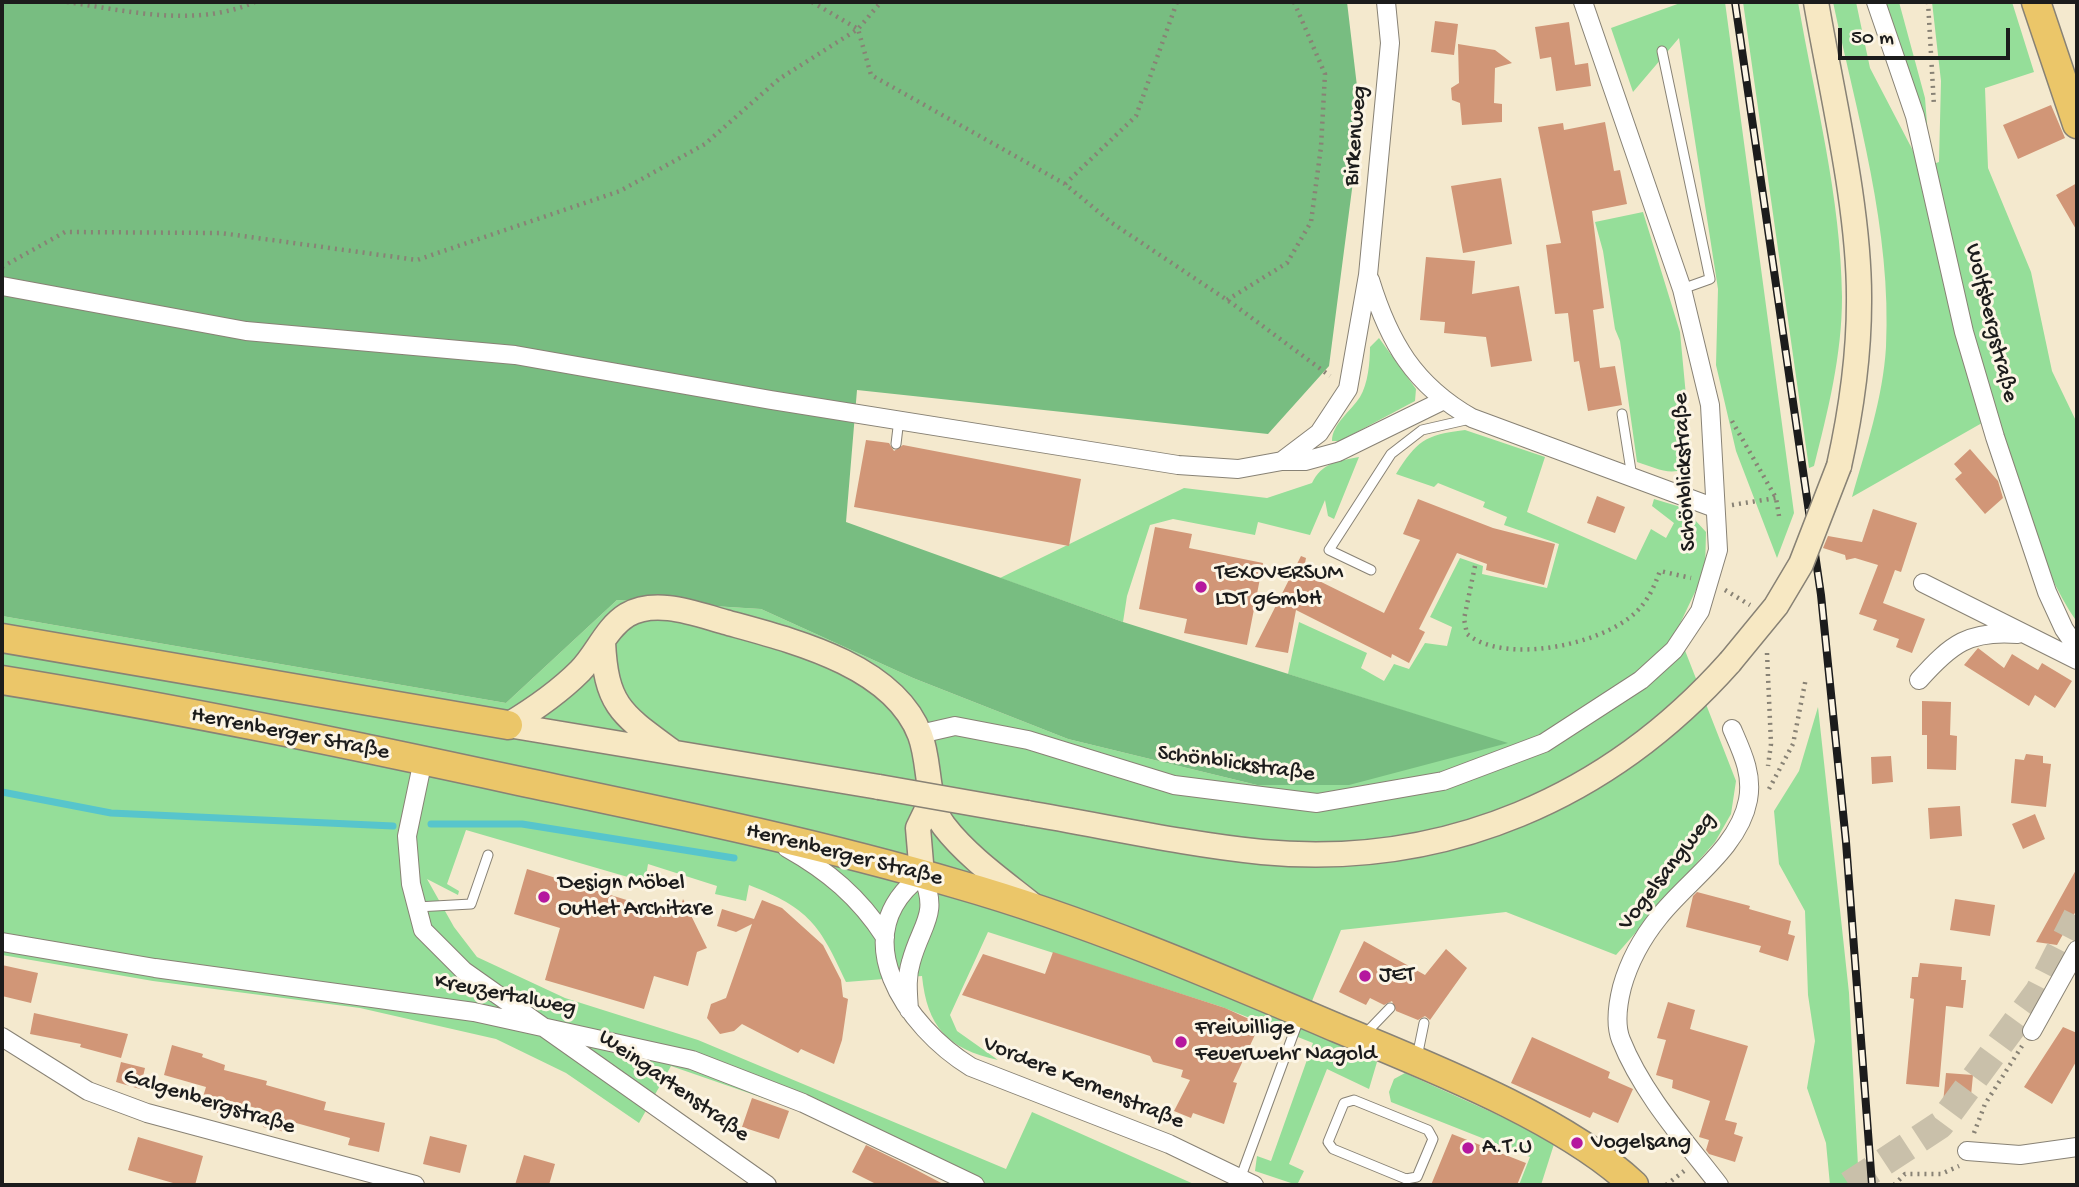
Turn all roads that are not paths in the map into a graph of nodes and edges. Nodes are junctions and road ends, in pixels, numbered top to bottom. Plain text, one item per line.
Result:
1 (1386, 2) edge
2 (1583, 2) edge
3 (1816, 2) edge
4 (1876, 2) edge
5 (2036, 2) edge
6 (1662, 51) dead end
7 (2077, 124) edge
8 (1368, 275) junction
9 (2, 286) edge
10 (1682, 289) junction
11 (1442, 401) junction
12 (1622, 414) dead end
13 (1472, 418) junction
14 (899, 419) junction
15 (896, 444) dead end
16 (1282, 461) junction
17 (1632, 477) junction
18 (1716, 508) junction
19 (1371, 570) dead end
20 (1923, 583) dead end
21 (2025, 635) junction
22 (2, 638) edge
23 (603, 642) junction
24 (2077, 648) edge
25 (2077, 660) edge
26 (2, 680) edge
27 (1919, 680) dead end
28 (508, 725) junction
29 (1732, 729) dead end
30 (920, 734) junction
31 (674, 753) junction
32 (423, 760) junction
33 (932, 799) junction
34 (943, 825) junction
35 (768, 837) junction
36 (488, 855) dead end
37 (922, 875) junction
38 (416, 907) junction
39 (1041, 912) junction
40 (885, 937) junction
41 (2, 942) edge
42 (2077, 950) edge
43 (1390, 1008) dead end
44 (909, 1010) junction
45 (1302, 1013) junction
46 (1424, 1023) dead end
47 (549, 1030) junction
48 (2032, 1031) road end
49 (2, 1037) edge
50 (1361, 1038) junction
51 (1416, 1062) junction
52 (2077, 1147) edge
53 (1967, 1151) road end
54 (1406, 1179) joint
55 (1247, 1182) edge
56 (1625, 1182) edge
57 (415, 1185) edge
58 (767, 1185) edge
59 (975, 1185) edge
60 (1719, 1185) edge

1 - 8 street, Birkenweg
2 - 10 street, Schönblickstraße
3 - 31 main road, Herrenberger Straße, bridge
4 - 24 street, Wolfsbergstraße
5 - 7 main road
6 - 10 lane
8 - 11 street
8 - 16 street, Birkenweg
9 - 14 street
10 - 18 street, Schönblickstraße
11 - 13 street
11 - 16 street
12 - 17 lane
13 - 17 street
13 - 19 lane
14 - 15 lane
14 - 16 street
17 - 18 street
18 - 30 street, Schönblickstraße
20 - 21 street
21 - 25 street
21 - 27 street
22 - 28 main road, Herrenberger Straße
23 - 28 main road
23 - 30 main road
23 - 31 main road
26 - 32 main road, Herrenberger Straße
28 - 31 main road, Herrenberger Straße
29 - 60 street, Vogelsangweg
30 - 33 main road
32 - 35 main road, Herrenberger Straße
32 - 38 street, Weingartenstraße
33 - 34 main road
33 - 37 main road
34 - 37 main road
34 - 39 main road
35 - 37 main road, Herrenberger Straße
35 - 40 street, Vordere Kernenstraße
36 - 38 lane
37 - 39 main road, Herrenberger Straße
37 - 40 street, Vordere Kernenstraße
37 - 44 street
38 - 47 street, Weingartenstraße
39 - 45 main road, Herrenberger Straße
40 - 44 street, Vordere Kernenstraße
41 - 47 street, Kreuzertalweg
42 - 48 street
43 - 50 lane
44 - 55 street, Vordere Kernenstraße
45 - 50 main road, Herrenberger Straße
45 - 55 lane
46 - 51 lane
47 - 58 street, Weingartenstraße
47 - 59 street, Kreuzertalweg
49 - 57 street, Galgenbergstraße
50 - 51 main road, Herrenberger Straße
51 - 56 main road, Herrenberger Straße
52 - 53 street
54 - 54 lane

